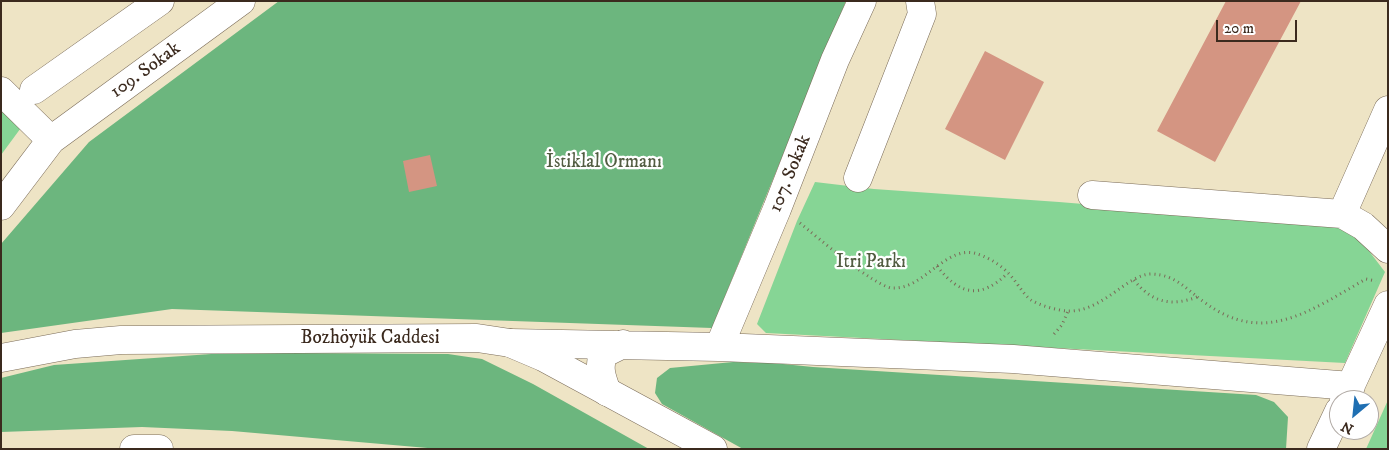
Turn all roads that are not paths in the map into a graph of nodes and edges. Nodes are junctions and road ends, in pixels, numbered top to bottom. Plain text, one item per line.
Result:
1 (160, 1) edge
2 (862, 1) edge
3 (920, 1) edge
4 (230, 4) edge
5 (34, 90) dead end
6 (1, 92) edge
7 (1388, 110) edge
8 (51, 140) junction
9 (858, 178) dead end
10 (1092, 195) dead end
11 (1, 206) edge
12 (1342, 214) junction
13 (1388, 249) edge
14 (1384, 293) edge
15 (510, 343) junction
16 (623, 344) junction
17 (719, 347) junction
18 (1, 358) edge
19 (1349, 390) edge
20 (1329, 391) edge
21 (607, 392) junction
22 (1329, 431) edge
23 (134, 449) edge
24 (159, 449) edge
25 (713, 449) edge
26 (1320, 449) edge

1 - 5 street
2 - 17 street, 107. Sokak
3 - 9 street
4 - 8 street, 109. Sokak
6 - 8 street
7 - 12 street
8 - 11 street, 109. Sokak
10 - 12 street
12 - 13 street
14 - 19 street
15 - 16 street
15 - 18 street, Bozhöyük Caddesi
15 - 21 street, Bozhöyük Caddesi
16 - 17 street
16 - 21 street
17 - 20 street
21 - 25 street, Bozhöyük Caddesi
22 - 26 street
23 - 24 street

